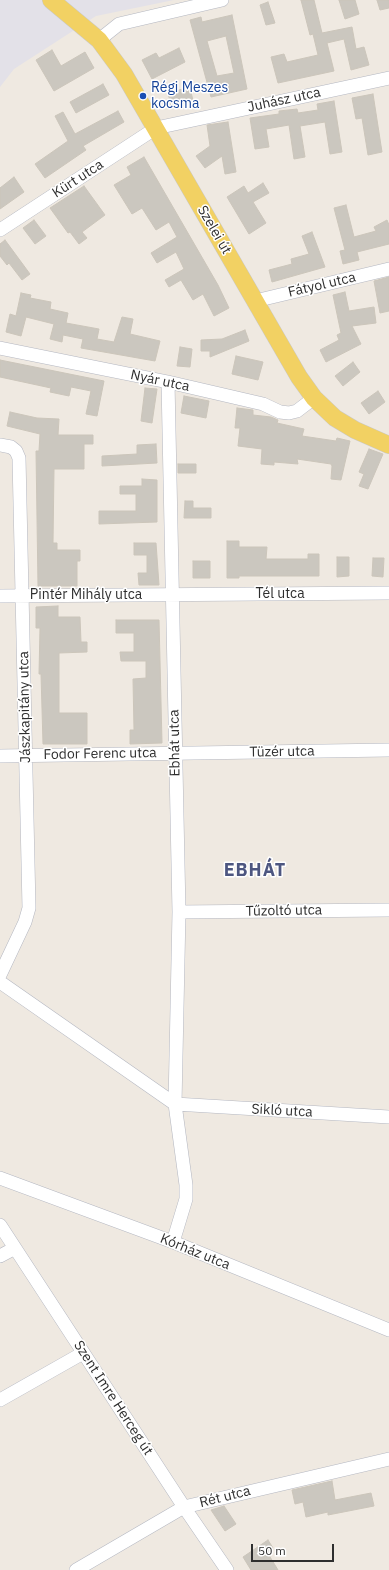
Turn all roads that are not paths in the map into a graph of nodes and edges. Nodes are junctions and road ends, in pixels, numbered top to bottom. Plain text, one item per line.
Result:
1 (51, 0) edge
2 (222, 0) edge
3 (99, 40) junction
4 (389, 78) edge
5 (156, 128) junction
6 (0, 230) edge
7 (389, 269) edge
8 (255, 301) junction
9 (0, 348) edge
10 (168, 382) junction
11 (314, 398) junction
12 (389, 444) edge
13 (0, 445) edge
14 (389, 593) edge
15 (172, 595) junction
16 (0, 596) edge
17 (23, 596) junction
18 (389, 750) edge
19 (176, 753) junction
20 (26, 755) junction
21 (0, 756) edge
22 (389, 910) edge
23 (179, 912) junction
24 (0, 975) edge
25 (0, 982) edge
26 (175, 1104) junction
27 (389, 1117) edge
28 (0, 1178) edge
29 (0, 1225) edge
30 (173, 1242) junction
31 (15, 1248) junction
32 (0, 1256) edge
33 (389, 1330) edge
34 (83, 1353) junction
35 (0, 1400) edge
36 (389, 1459) edge
37 (184, 1507) junction
38 (76, 1570) edge
39 (227, 1570) edge

1 - 3 main road, Szelei út
2 - 3 street
3 - 5 main road, Szelei út
4 - 5 street, Juhász utca
5 - 6 street, Kürt utca
5 - 8 main road, Szelei út
7 - 8 street, Fátyol utca
8 - 11 main road, Szelei út
9 - 10 street, Nyár utca
10 - 11 street, Nyár utca
10 - 15 street, Ebhát utca
11 - 12 main road, Szelei út
13 - 17 street, Jászkapitány utca
14 - 15 street, Tél utca
15 - 17 street, Pintér Mihály utca
15 - 19 street, Ebhát utca
16 - 17 street, Pintér Mihály utca
17 - 20 street, Jászkapitány utca
18 - 19 street, Tüzér utca
19 - 20 street, Fodor Ferenc utca
19 - 23 street, Ebhát utca
20 - 21 street, Fodor Ferenc utca
20 - 24 street, Jászkapitány utca
22 - 23 street, Tűzoltó utca
23 - 26 street, Ebhát utca
25 - 26 street
26 - 27 street, Sikló utca
26 - 30 street
28 - 30 street, Kórház utca
29 - 31 street, Szent Imre Herceg út
30 - 33 street, Kórház utca
31 - 32 street
31 - 34 street, Szent Imre Herceg út
34 - 35 street
34 - 37 street, Szent Imre Herceg út
36 - 37 street, Rét utca
37 - 38 street, Rét utca
37 - 39 street, Szent Imre Herceg út

